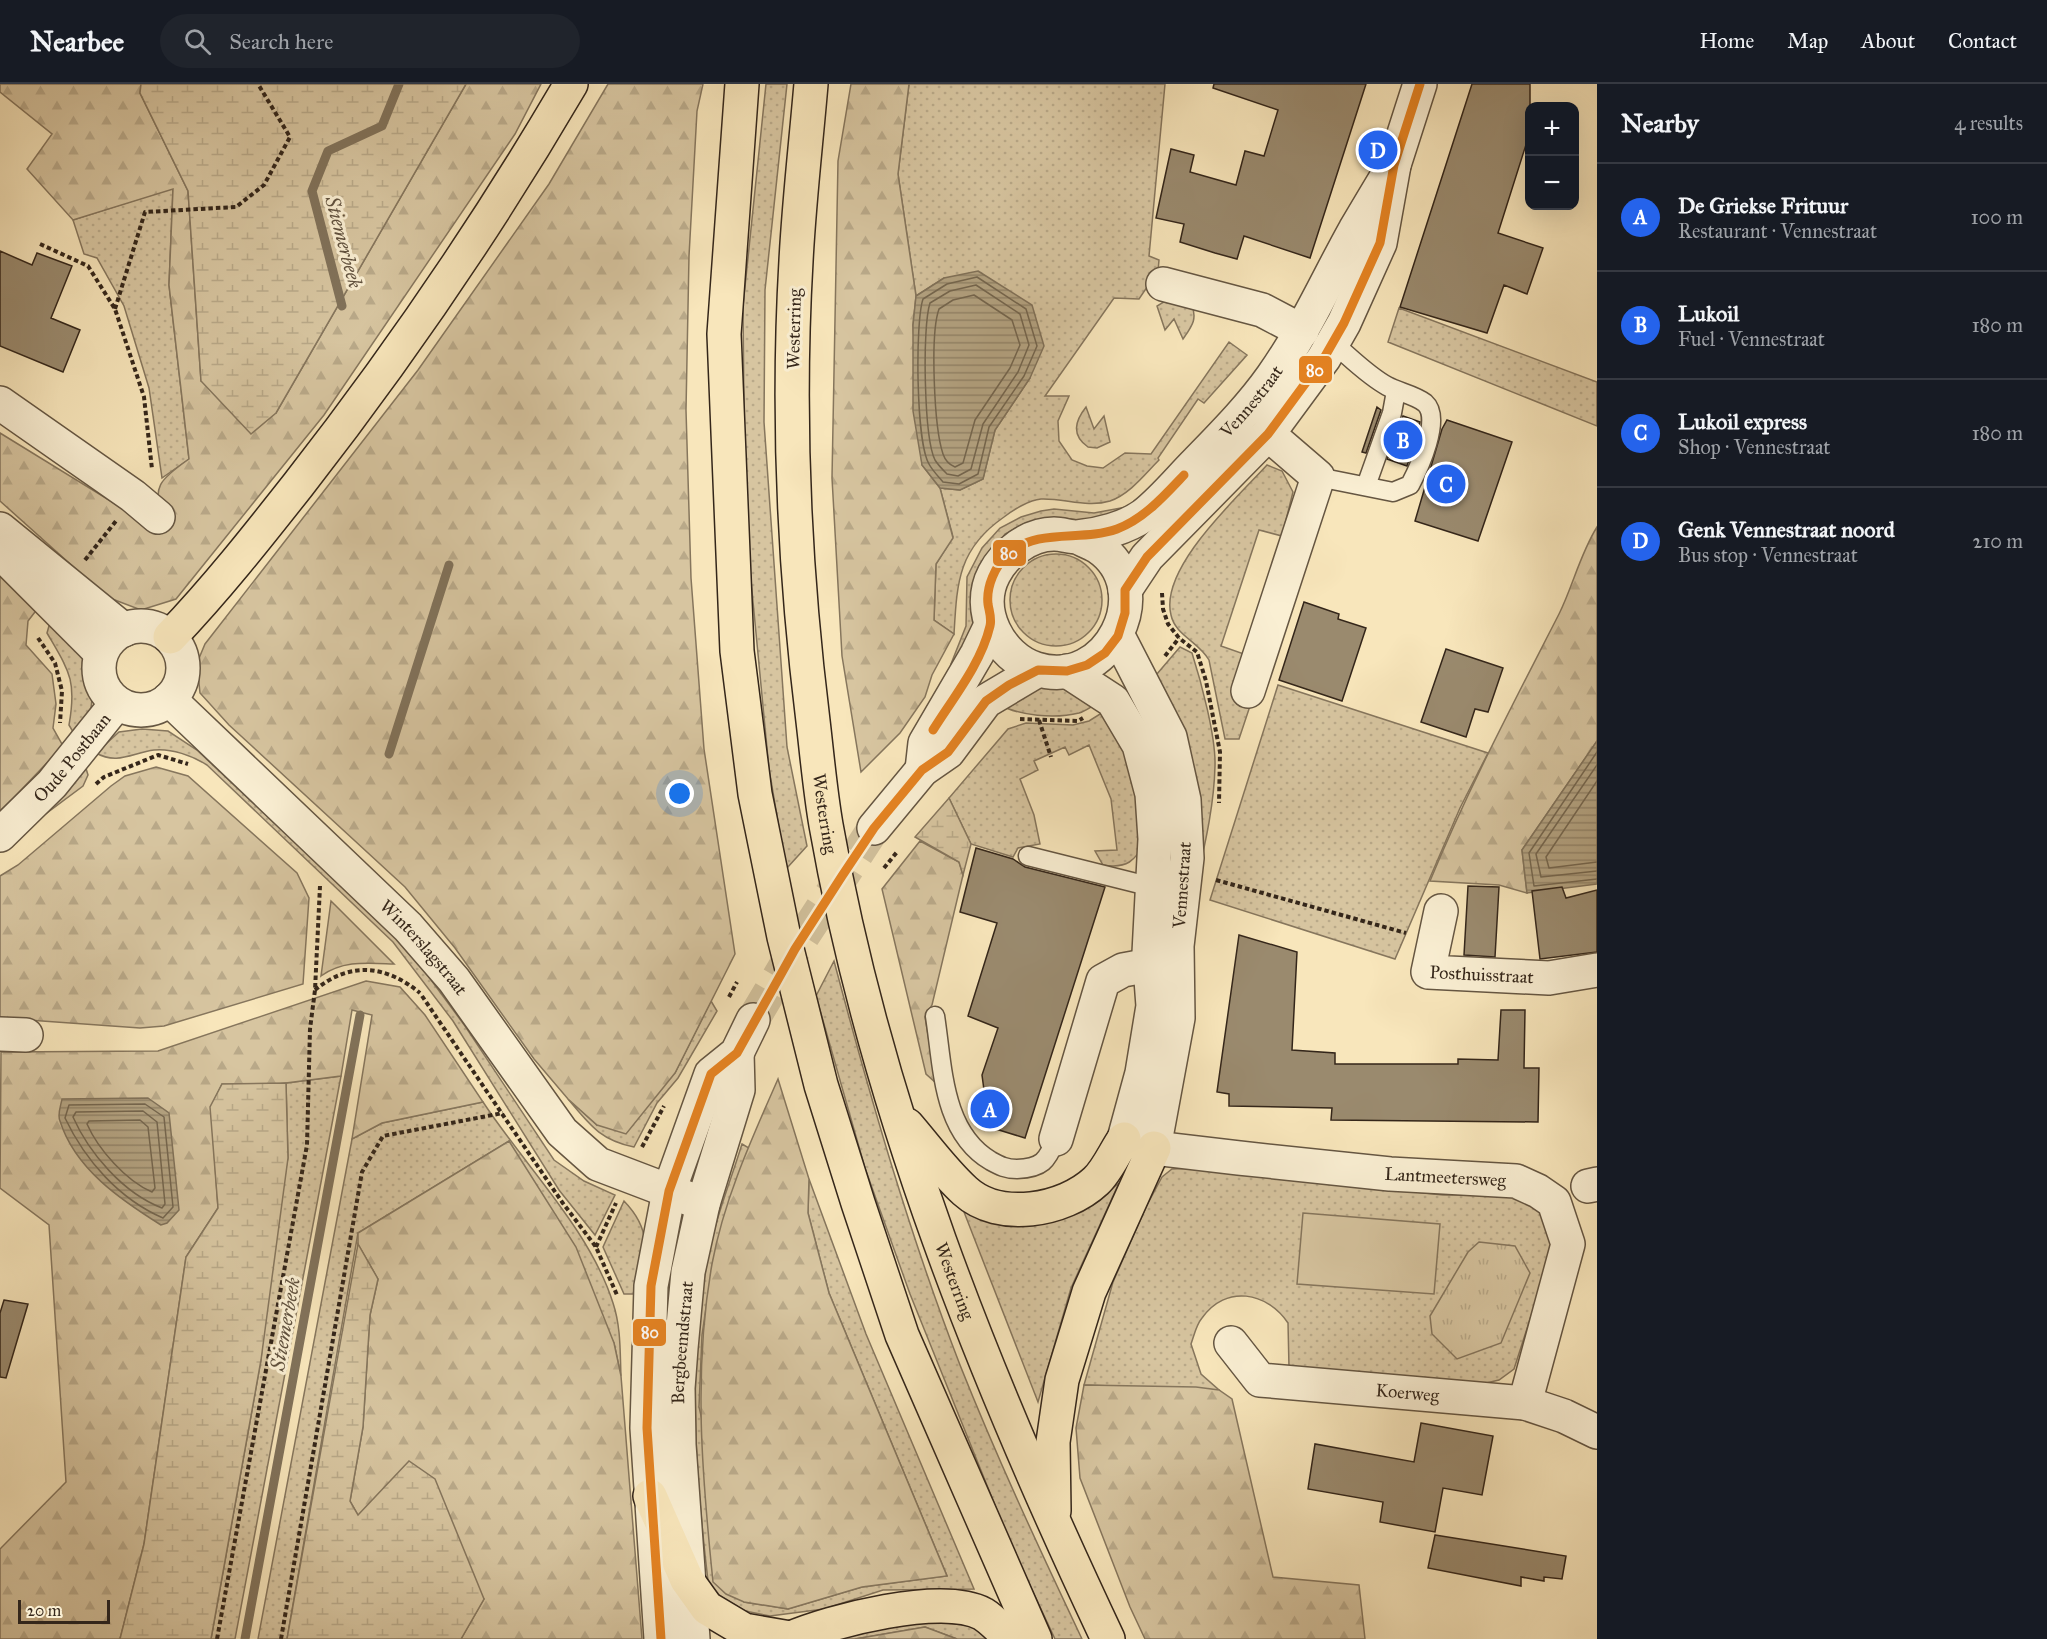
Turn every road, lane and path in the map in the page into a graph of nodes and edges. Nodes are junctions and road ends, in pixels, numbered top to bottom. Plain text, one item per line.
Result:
1 (258, 84) edge
2 (571, 84) edge
3 (742, 84) edge
4 (811, 84) edge
5 (1420, 84) edge
6 (1394, 165) junction
7 (40, 244) dead end
8 (1162, 284) dead end
9 (115, 309) junction
10 (1302, 331) junction
11 (1333, 343) junction
12 (1396, 391) junction
13 (0, 403) edge
14 (1268, 434) junction
15 (1318, 477) junction
16 (143, 485) junction
17 (1366, 486) junction
18 (158, 517) dead end
19 (0, 530) edge
20 (1077, 537) junction
21 (0, 552) edge
22 (1166, 584) dead end
23 (1125, 590) junction
24 (58, 593) junction
25 (991, 625) junction
26 (124, 630) junction
27 (1118, 636) junction
28 (170, 637) junction
29 (1179, 638) dead end
30 (101, 653) junction
31 (1052, 670) junction
32 (1248, 690) dead end
33 (169, 699) junction
34 (117, 703) junction
35 (1086, 717) dead end
36 (1010, 718) dead end
37 (1038, 720) junction
38 (64, 729) dead end
39 (1051, 757) dead end
40 (195, 765) dead end
41 (922, 770) junction
42 (104, 777) dead end
43 (874, 828) tunnel mouth
44 (0, 835) edge
45 (903, 845) dead end
46 (1028, 856) dead end
47 (884, 868) dead end
48 (1211, 879) dead end
49 (320, 882) dead end
50 (1152, 887) junction
51 (1441, 911) dead end
52 (1406, 933) dead end
53 (1150, 965) junction
54 (1597, 970) edge
55 (315, 990) junction
56 (935, 1016) dead end
57 (753, 1020) tunnel mouth
58 (737, 1053) junction
59 (503, 1113) junction
60 (900, 1118) junction
61 (1056, 1139) joint
62 (1139, 1143) junction
63 (669, 1191) junction
64 (618, 1198) dead end
65 (703, 1204) junction
66 (596, 1247) junction
67 (619, 1299) dead end
68 (1231, 1343) dead end
69 (1525, 1403) junction
70 (1597, 1432) edge
71 (650, 1496) junction
72 (1054, 1525) junction
73 (687, 1580) junction
74 (217, 1639) edge
75 (281, 1639) edge
76 (661, 1639) edge
77 (693, 1639) edge
78 (789, 1639) edge
79 (1011, 1639) edge
80 (1035, 1639) edge
81 (1108, 1639) edge

1 - 9 path
2 - 28 highway
3 - 80 highway
4 - 60 highway, Westerring
5 - 6 street, Vennestraat
6 - 10 street, Vennestraat
6 - 11 street, Vennestraat
7 - 9 path
8 - 10 street
9 - 16 path
10 - 20 street, Vennestraat
11 - 12 lane
11 - 14 street, Vennestraat
12 - 17 lane
12 - 17 lane
13 - 16 street
14 - 15 street, Vennestraat
14 - 23 street, Vennestraat
15 - 17 lane
15 - 32 street
16 - 18 street
16 - 24 path
19 - 24 street
20 - 23 street, Vennestraat
20 - 25 street, Vennestraat
21 - 24 street
22 - 29 path
23 - 27 street, Vennestraat
24 - 26 street
24 - 30 street
24 - 38 path
25 - 31 street, Vennestraat
25 - 41 street
26 - 28 street
26 - 30 street
27 - 31 street, Vennestraat
27 - 62 street, Vennestraat
28 - 33 street
30 - 34 street
31 - 41 street, Vennestraat
31 - 50 street, Vennestraat
33 - 34 street
33 - 63 street, Winterslagstraat
34 - 44 street, Oude Postbaan
35 - 37 path
36 - 37 path
37 - 39 path
40 - 42 path
41 - 43 street
45 - 47 path
46 - 50 lane
48 - 52 path
49 - 55 path
50 - 53 street, Vennestraat
51 - 54 street, Posthuisstraat
53 - 61 street
53 - 62 street, Vennestraat
55 - 59 path
55 - 74 path
56 - 61 lane
57 - 58 street, Bergbeemdstraat
58 - 63 street, Bergbeemdstraat
58 - 65 street, Bergbeemdstraat
59 - 66 path
59 - 75 path
60 - 62 highway
60 - 72 highway, Westerring
62 - 69 street, Lantmeetersweg
62 - 72 highway
63 - 65 street, Winterslagstraat
63 - 71 street, Bergbeemdstraat
64 - 66 path
65 - 73 street, Bergbeemdstraat
66 - 67 path
68 - 69 street, Koerweg
69 - 70 street, Koerweg
71 - 73 highway
71 - 76 street, Bergbeemdstraat
72 - 81 highway, Westerring
73 - 77 street, Bergbeemdstraat
73 - 78 highway
78 - 79 highway

